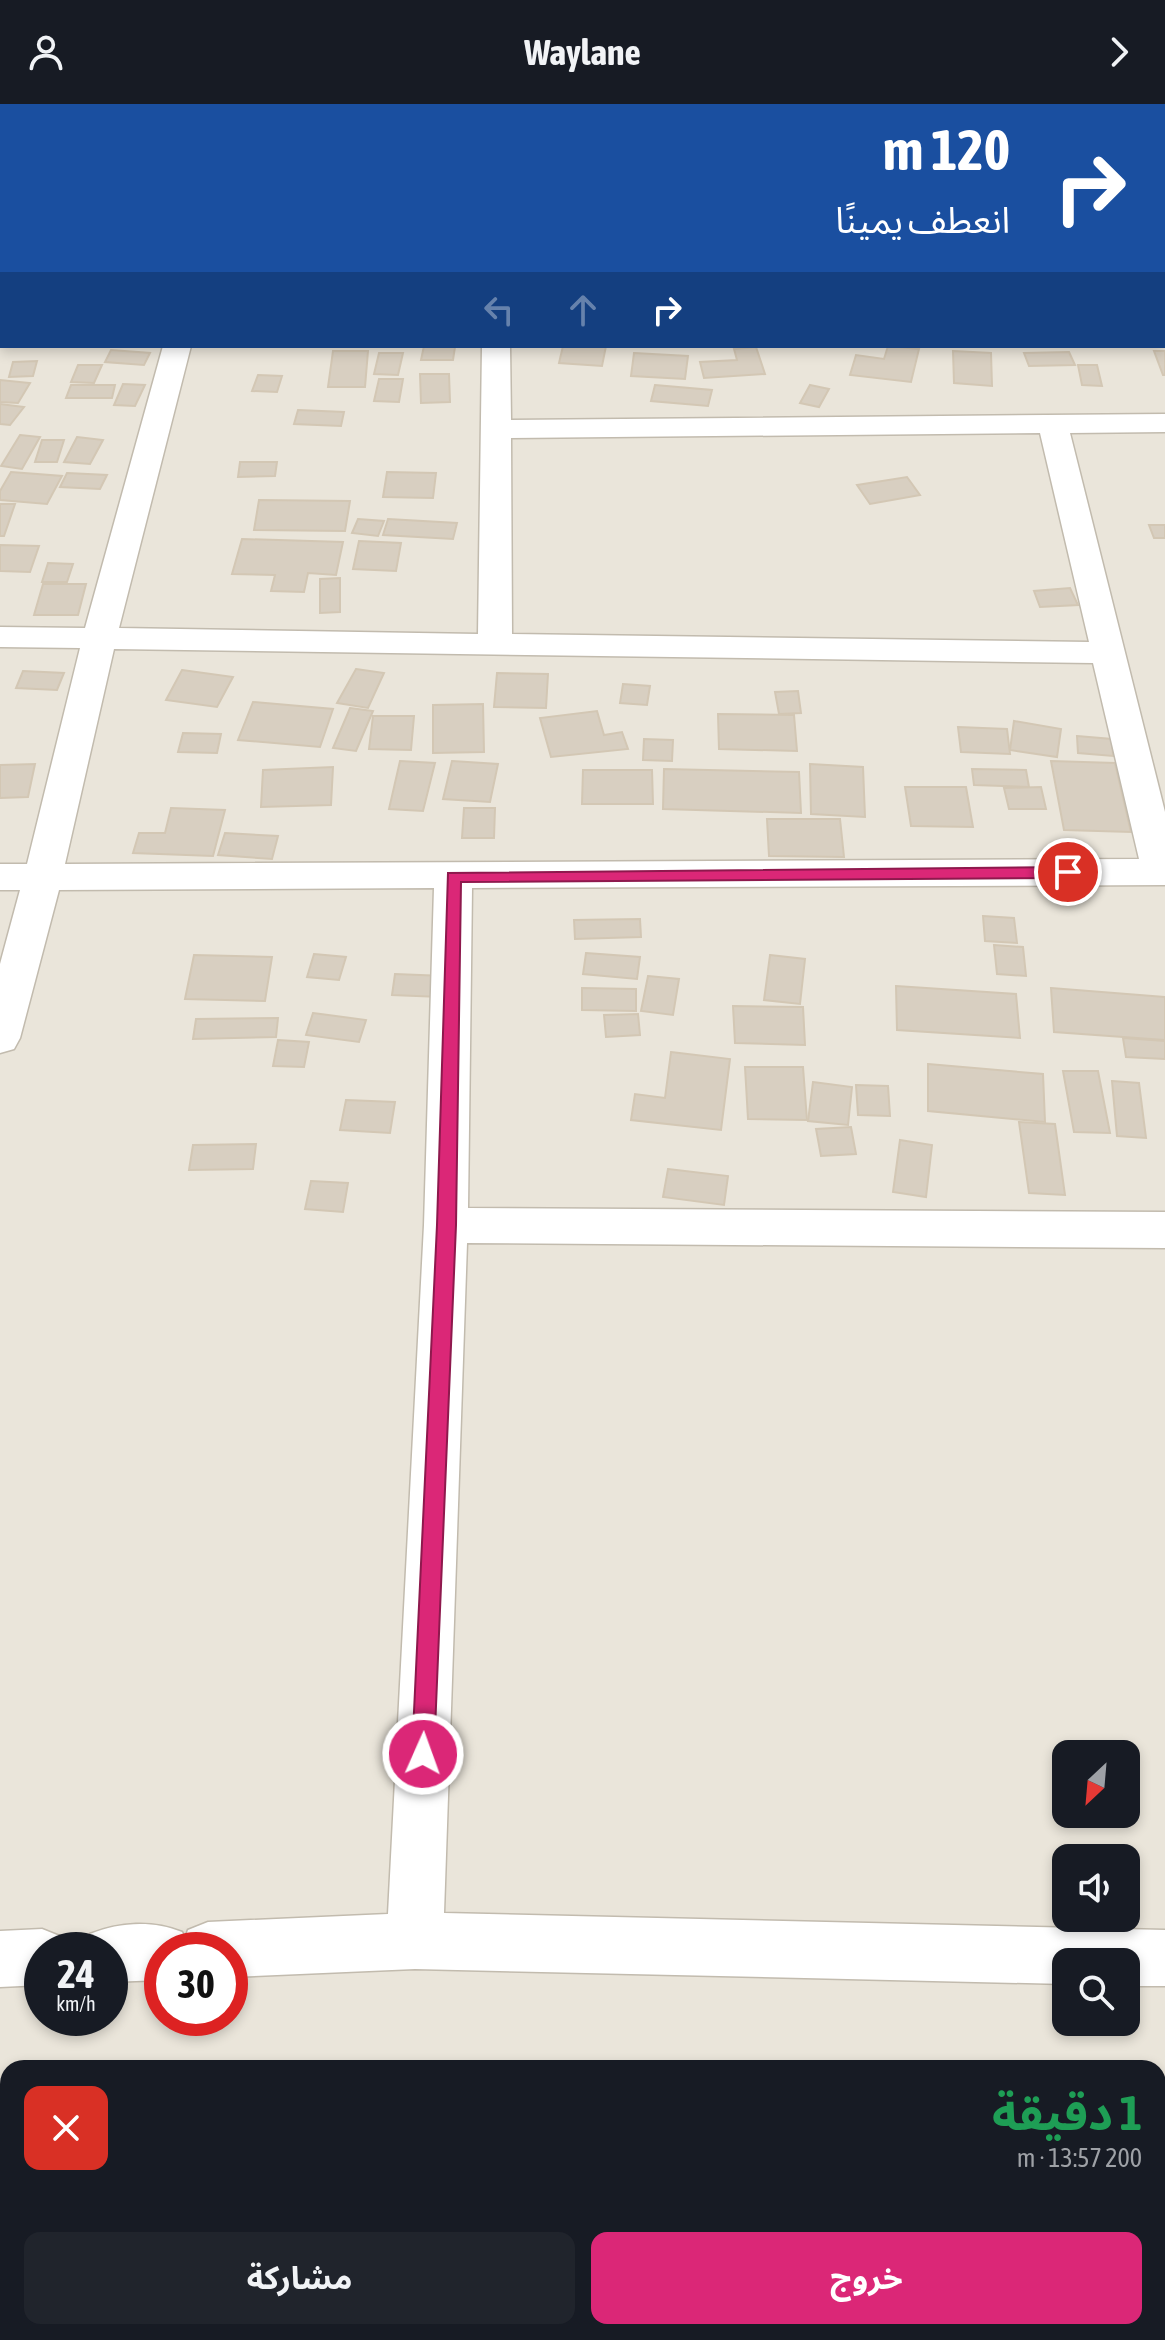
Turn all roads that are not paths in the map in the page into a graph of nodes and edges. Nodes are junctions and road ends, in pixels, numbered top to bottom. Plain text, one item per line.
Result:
1 (176, 348) edge
2 (496, 348) edge
3 (1165, 423) edge
4 (1053, 425) junction
5 (496, 429) junction
6 (0, 637) edge
7 (99, 640) junction
8 (495, 643) junction
9 (1108, 653) junction
10 (1163, 872) edge
11 (0, 877) edge
12 (43, 877) junction
13 (453, 877) junction
14 (0, 1038) edge
15 (446, 1225) junction
16 (1165, 1230) edge
17 (415, 1941) junction
18 (248, 1948) edge
19 (24, 1958) edge
20 (1165, 1958) edge
21 (0, 1959) edge

1 - 7 street
2 - 5 street
3 - 4 street
4 - 5 street
4 - 9 street
5 - 8 street
6 - 7 street
7 - 8 street
7 - 12 street
8 - 9 street
9 - 10 street
10 - 13 street
11 - 12 street
12 - 13 street
12 - 14 street
13 - 15 street
15 - 16 street
15 - 17 street
17 - 18 street
17 - 20 street
19 - 21 street

